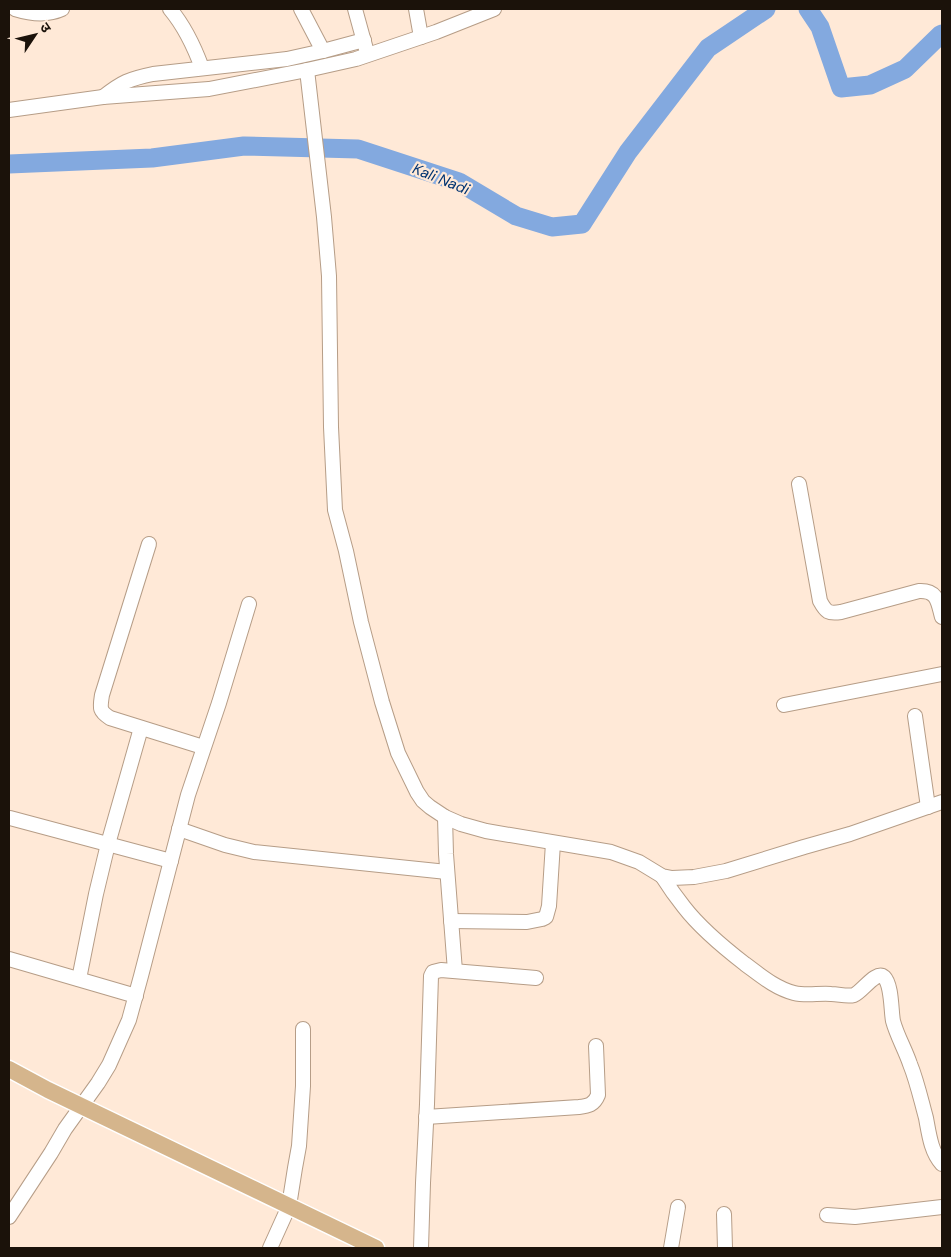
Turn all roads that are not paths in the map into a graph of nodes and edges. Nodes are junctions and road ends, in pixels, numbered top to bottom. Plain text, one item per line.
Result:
1 (15, 9) edge
2 (62, 9) edge
3 (301, 9) edge
4 (355, 9) edge
5 (416, 9) edge
6 (494, 9) edge
7 (172, 10) edge
8 (421, 37) junction
9 (364, 40) junction
10 (324, 52) junction
11 (368, 54) junction
12 (202, 68) junction
13 (308, 70) junction
14 (103, 98) junction
15 (9, 110) edge
16 (800, 484) dead end
17 (149, 544) dead end
18 (249, 604) dead end
19 (942, 617) edge
20 (942, 674) edge
21 (784, 705) dead end
22 (915, 716) dead end
23 (141, 728) junction
24 (203, 748) junction
25 (942, 802) edge
26 (928, 807) junction
27 (445, 817) junction
28 (10, 818) edge
29 (179, 830) junction
30 (553, 843) junction
31 (108, 844) junction
32 (171, 861) junction
33 (447, 872) junction
34 (662, 876) junction
35 (451, 921) junction
36 (9, 959) edge
37 (455, 971) junction
38 (536, 978) dead end
39 (79, 979) junction
40 (136, 996) junction
41 (303, 1030) dead end
42 (596, 1046) dead end
43 (9, 1069) edge
44 (82, 1106) junction
45 (426, 1118) junction
46 (942, 1164) edge
47 (289, 1206) junction
48 (678, 1207) dead end
49 (942, 1207) edge
50 (724, 1214) dead end
51 (827, 1215) dead end
52 (9, 1217) edge
53 (270, 1248) edge
54 (376, 1248) edge
55 (421, 1248) edge
56 (671, 1248) edge
57 (725, 1248) edge

1 - 2 street
3 - 10 street
4 - 9 street
5 - 8 street
6 - 8 street
7 - 12 street
8 - 11 street
9 - 10 street
9 - 11 street
10 - 12 street
11 - 13 street
12 - 14 street
13 - 14 street
13 - 27 street
14 - 15 street
16 - 19 street
17 - 23 street
18 - 24 street
20 - 21 street
22 - 26 street
23 - 24 street
23 - 31 street
24 - 29 street
25 - 26 street
26 - 34 street
27 - 30 street
27 - 33 street
28 - 31 street
29 - 32 street
29 - 33 street
30 - 34 street
30 - 35 street
31 - 32 street
31 - 39 street
32 - 40 street
33 - 35 street
34 - 46 street
35 - 37 street
36 - 39 street
37 - 38 street
37 - 45 street
39 - 40 street
40 - 44 street
41 - 47 street
42 - 45 street
43 - 44 main road
44 - 47 main road
44 - 52 street
45 - 55 street
47 - 53 street
47 - 54 main road
48 - 56 street
49 - 51 street
50 - 57 street

